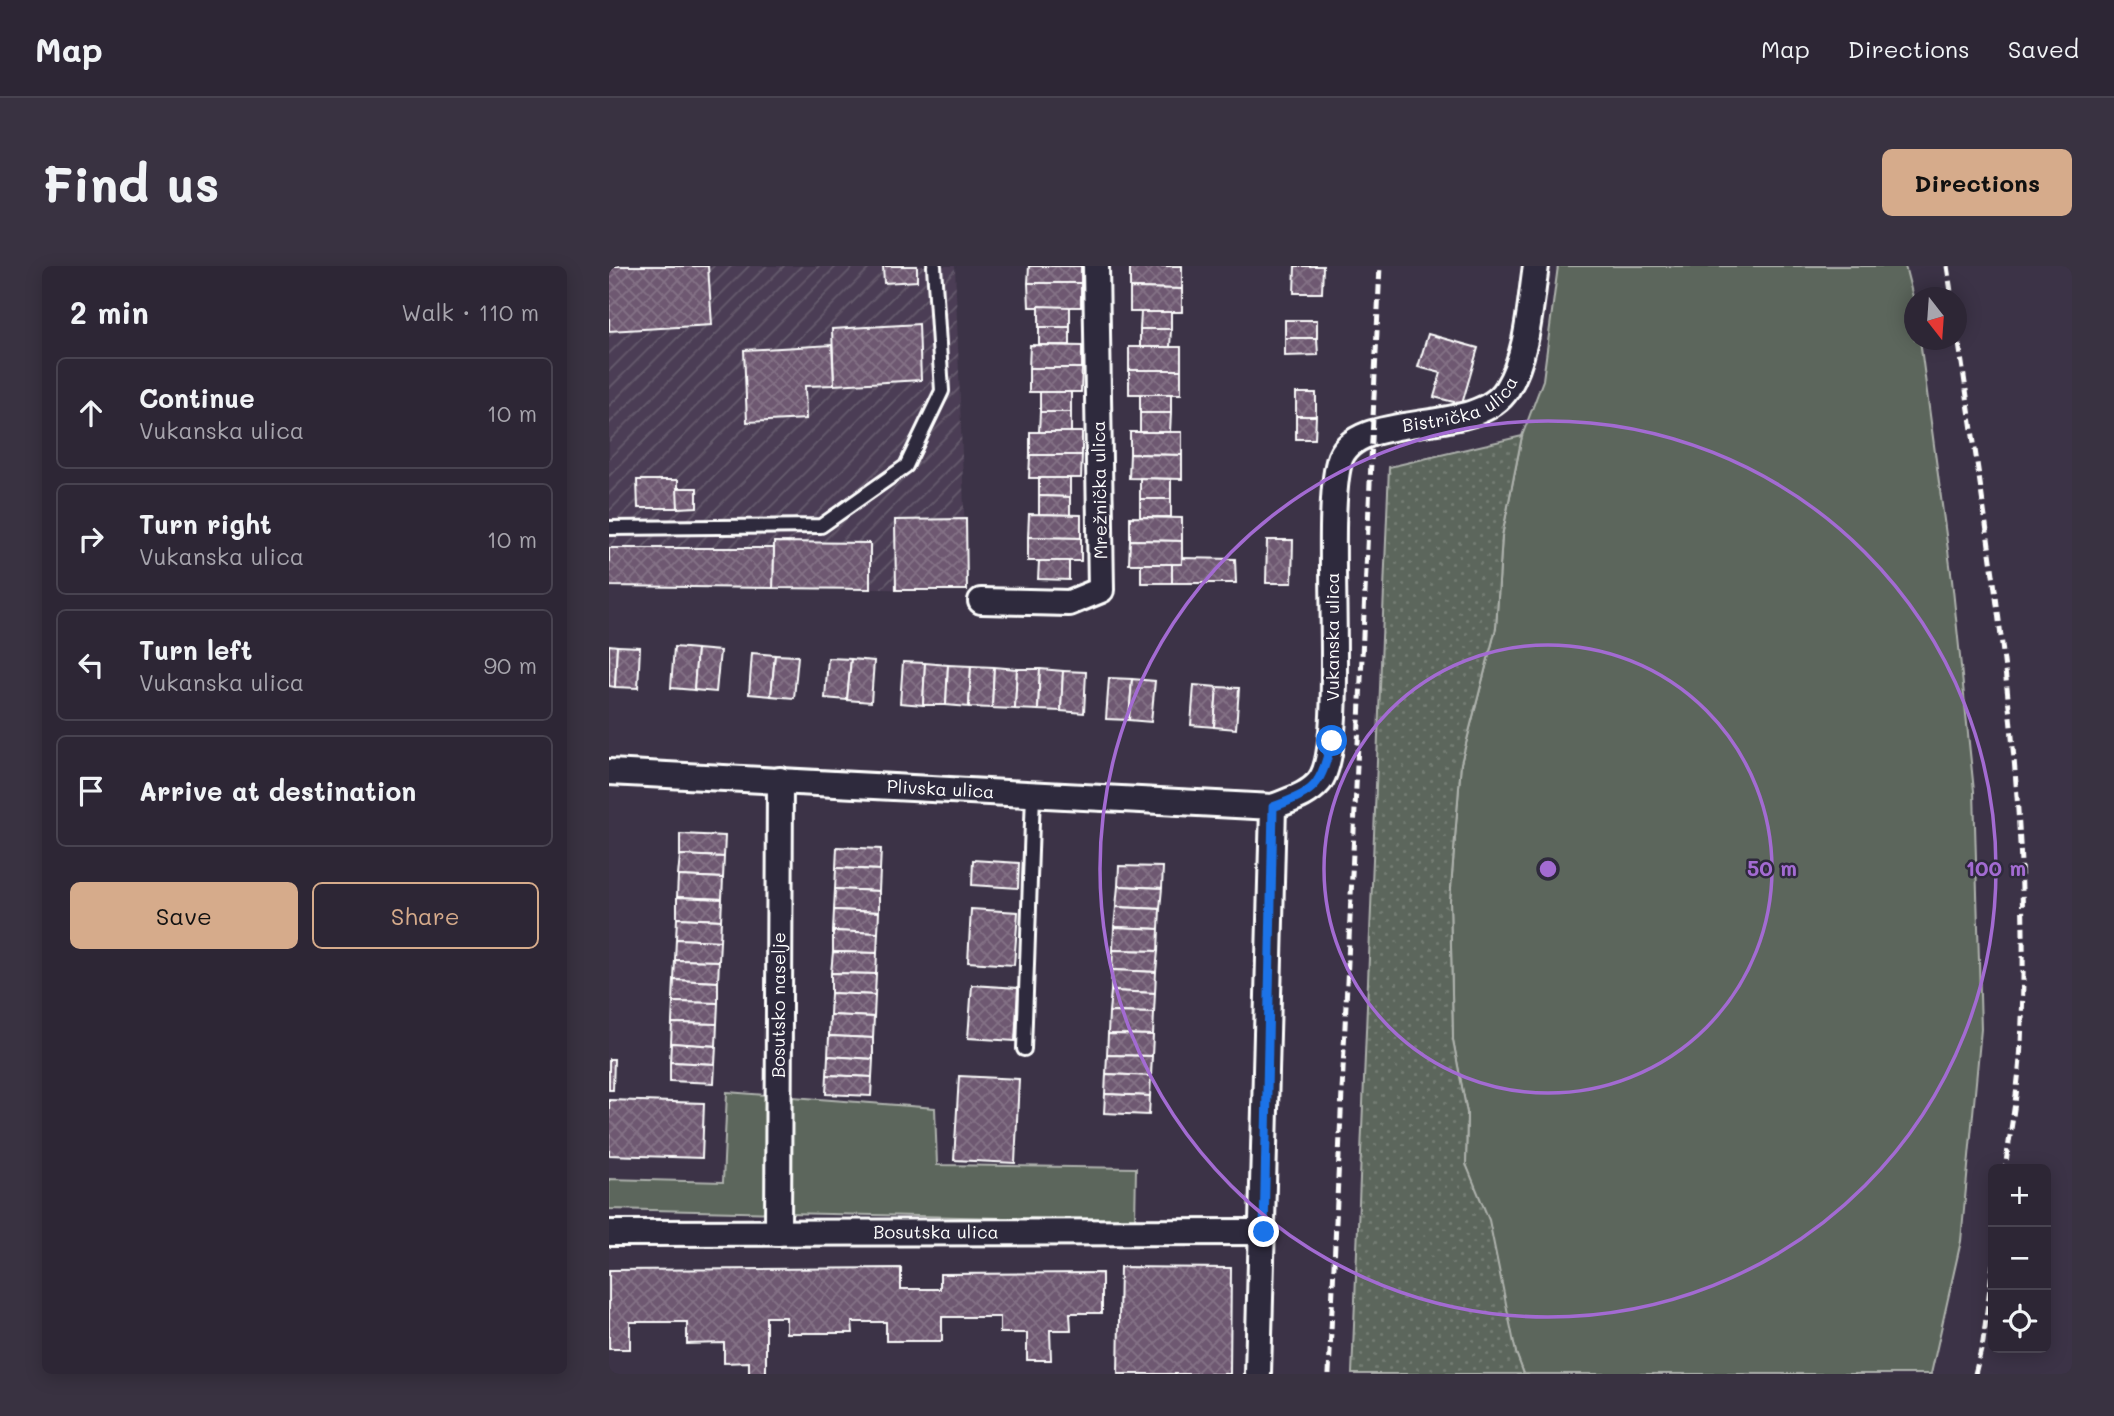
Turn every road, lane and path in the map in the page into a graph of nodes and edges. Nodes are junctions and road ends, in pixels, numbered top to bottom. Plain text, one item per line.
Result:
1 (934, 266) edge
2 (1096, 266) edge
3 (1536, 266) edge
4 (1374, 432) joint
5 (609, 528) edge
6 (981, 601) dead end
7 (609, 772) edge
8 (780, 780) junction
9 (1033, 794) junction
10 (1273, 807) junction
11 (1024, 1049) dead end
12 (1264, 1232) junction
13 (609, 1233) edge
14 (778, 1233) junction
15 (1258, 1374) edge

1 - 5 lane
2 - 6 street, Mrežnička ulica
3 - 4 street, Bistrička ulica
4 - 10 street, Vukanska ulica
7 - 8 street, Plivska ulica
8 - 9 street, Plivska ulica
8 - 14 street, Bosutsko naselje
9 - 10 street, Plivska ulica
9 - 11 lane
10 - 12 street
12 - 14 street, Bosutska ulica
12 - 15 street
13 - 14 street, Bosutska ulica

